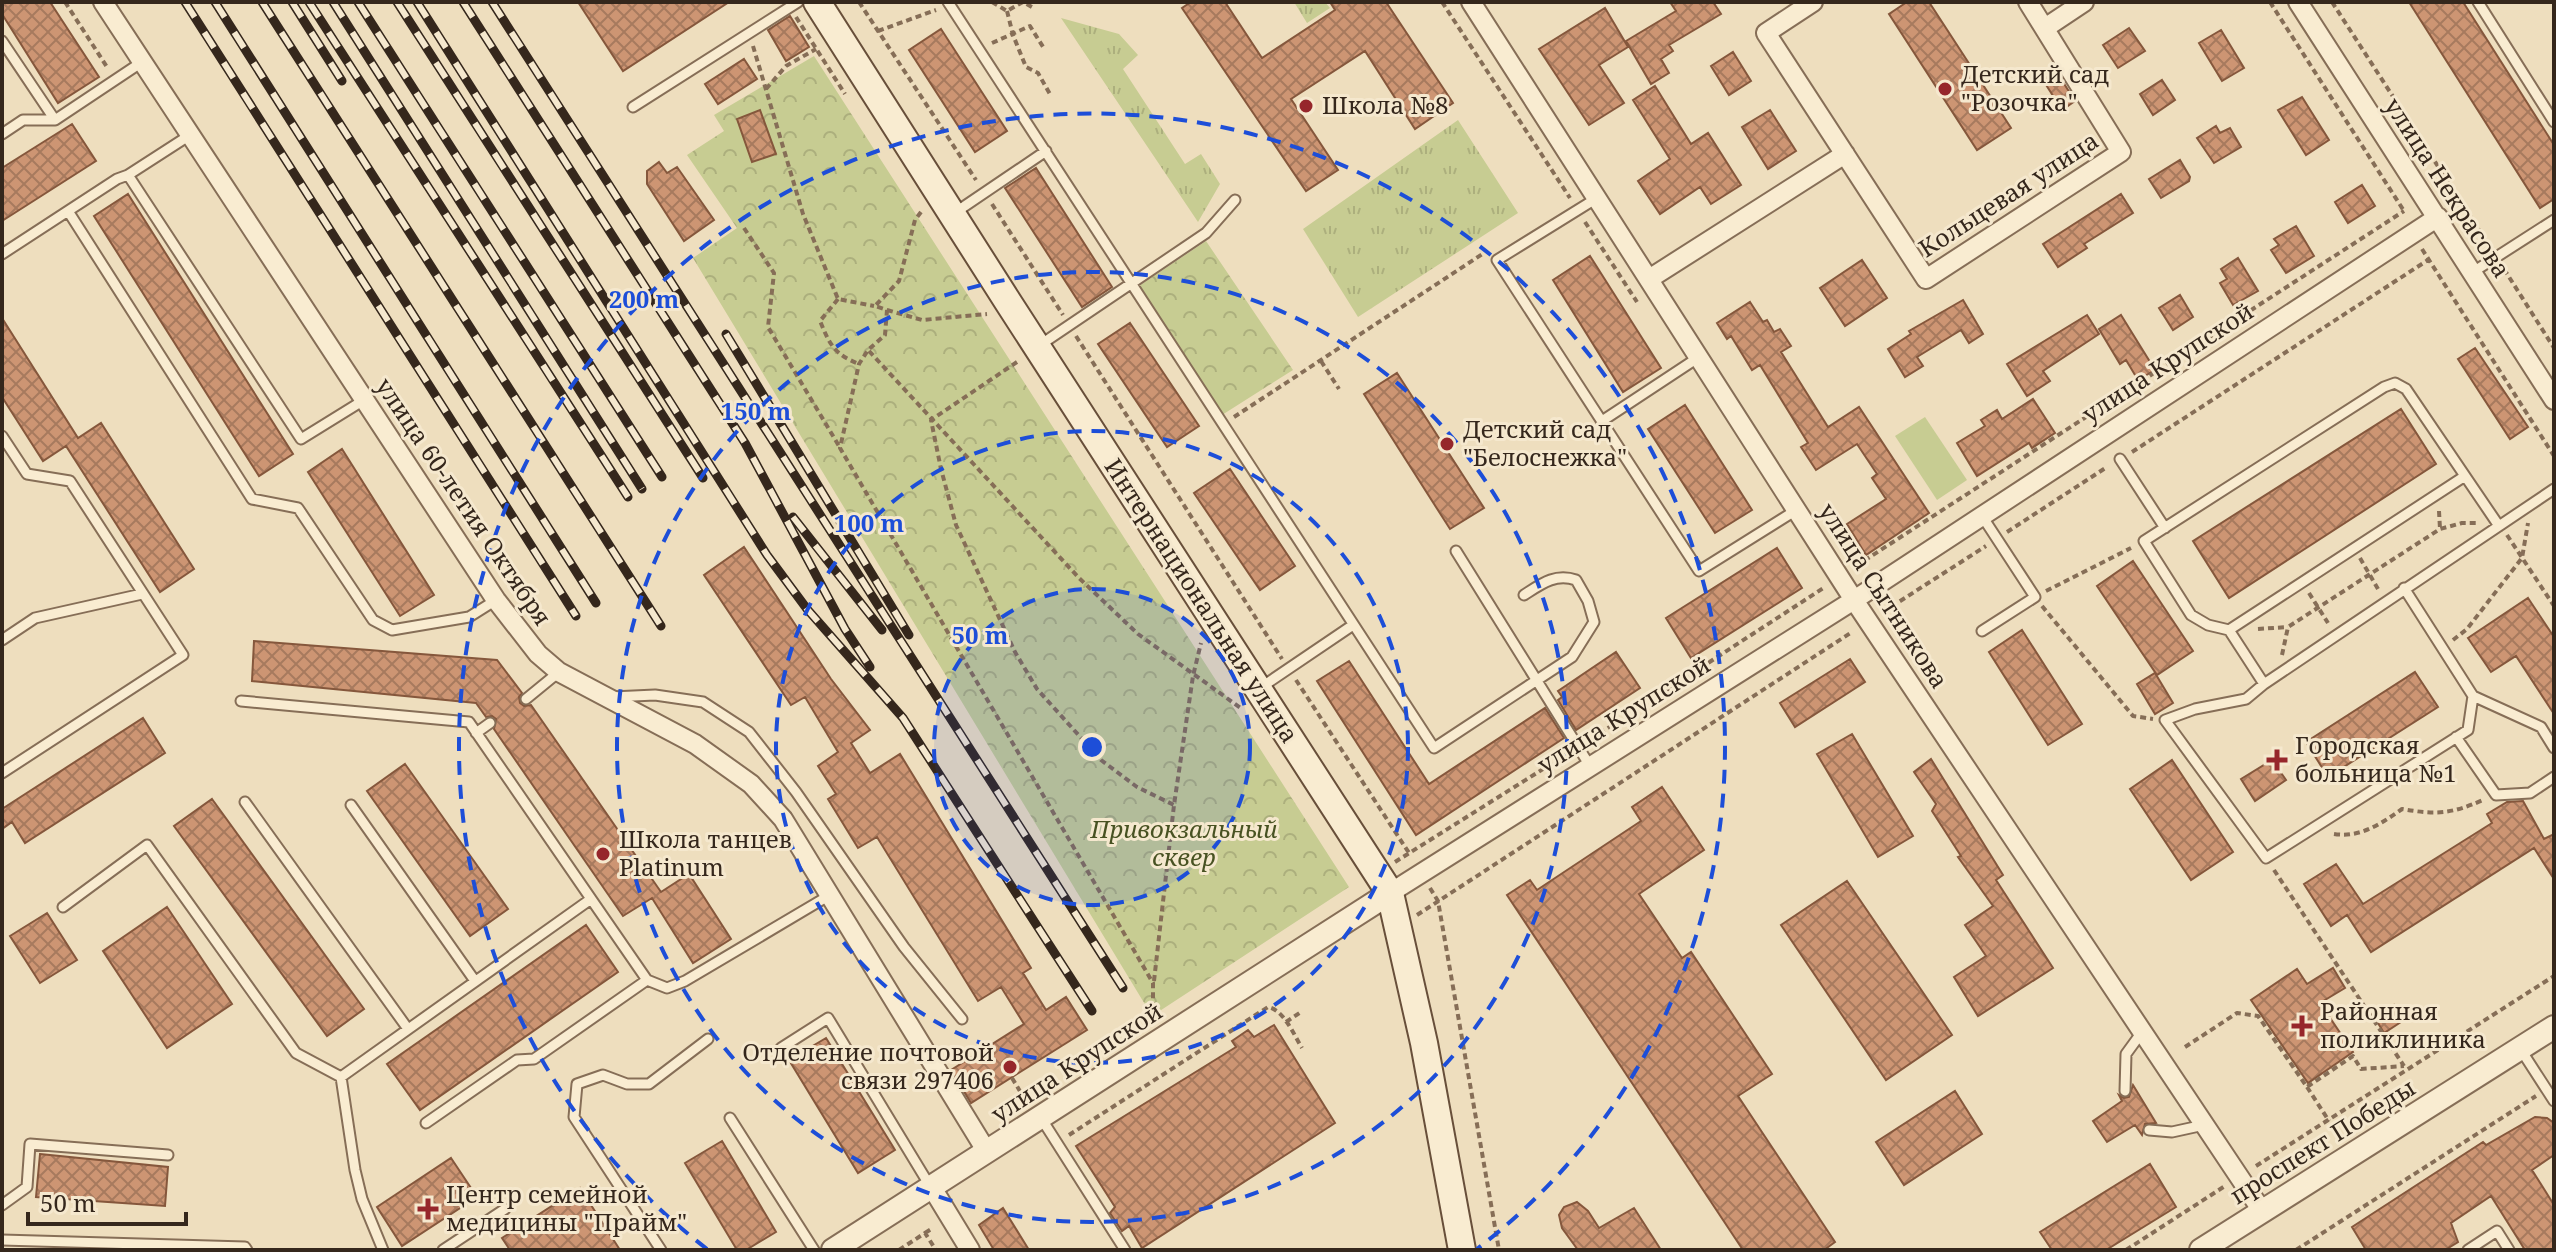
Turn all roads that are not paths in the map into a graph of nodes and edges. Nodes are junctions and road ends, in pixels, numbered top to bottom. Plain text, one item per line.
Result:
1 (103, 2) edge
2 (798, 2) edge
3 (817, 2) edge
4 (1471, 2) edge
5 (1813, 2) edge
6 (2028, 2) edge
7 (2084, 2) edge
8 (2298, 2) edge
9 (2478, 2) edge
10 (949, 4) edge
11 (2045, 28) junction
12 (2, 41) edge
13 (142, 62) junction
14 (633, 107) dead end
15 (55, 120) junction
16 (2554, 122) edge
17 (2, 134) edge
18 (190, 135) junction
19 (1046, 151) junction
20 (1845, 154) junction
21 (128, 175) junction
22 (1597, 198) junction
23 (1235, 200) dead end
24 (68, 211) junction
25 (952, 214) junction
26 (2438, 217) junction
27 (2554, 220) edge
28 (2, 254) edge
29 (2473, 272) junction
30 (1649, 279) junction
31 (1133, 284) junction
32 (1027, 354) junction
33 (1699, 357) junction
34 (364, 400) junction
35 (2554, 400) edge
36 (1602, 421) junction
37 (2, 436) edge
38 (2120, 459) road end
39 (2465, 476) junction
40 (2554, 489) edge
41 (1798, 509) junction
42 (1982, 516) junction
43 (2499, 525) junction
44 (2165, 528) junction
45 (1456, 551) dead end
46 (2404, 588) junction
47 (142, 594) junction
48 (1524, 595) dead end
49 (496, 600) junction
50 (1854, 600) junction
51 (1353, 625) junction
52 (2229, 630) junction
53 (1982, 631) dead end
54 (2, 640) edge
55 (559, 672) junction
56 (1535, 681) junction
57 (2264, 684) junction
58 (1258, 689) junction
59 (2473, 696) junction
60 (603, 697) junction
61 (526, 699) dead end
62 (241, 701) dead end
63 (490, 723) dead end
64 (476, 733) junction
65 (2456, 737) junction
66 (2554, 748) edge
67 (1590, 766) junction
68 (2, 773) edge
69 (2554, 777) edge
70 (245, 802) dead end
71 (351, 805) dead end
72 (1384, 884) junction
73 (830, 895) junction
74 (591, 899) junction
75 (63, 907) dead end
76 (647, 980) junction
77 (475, 981) junction
78 (962, 1019) dead end
79 (2554, 1027) edge
80 (408, 1029) junction
81 (2142, 1032) junction
82 (708, 1039) dead end
83 (781, 1048) dead end
84 (2520, 1050) junction
85 (341, 1077) junction
86 (2125, 1091) dead end
87 (2554, 1101) edge
88 (1034, 1110) junction
89 (730, 1118) dead end
90 (426, 1123) dead end
91 (2204, 1125) junction
92 (2149, 1130) dead end
93 (987, 1152) junction
94 (168, 1155) dead end
95 (931, 1186) junction
96 (2, 1205) edge
97 (505, 1209) dead end
98 (2262, 1211) junction
99 (2, 1240) edge
100 (247, 1250) edge
101 (383, 1250) edge
102 (443, 1250) edge
103 (661, 1250) edge
104 (814, 1250) edge
105 (833, 1250) edge
106 (970, 1250) edge
107 (1125, 1250) edge
108 (1462, 1250) edge
109 (2201, 1250) edge
110 (2468, 1250) edge
111 (2509, 1250) edge

1 - 13 street, улица 60-летия Октября
2 - 14 lane
3 - 25 main road, Интернациональная улица
4 - 22 street, улица Сытникова
5 - 20 street, Кольцевая улица
6 - 11 street, Кольцевая улица
7 - 11 street
8 - 26 street, улица Некрасова
9 - 16 lane
10 - 19 lane
11 - 20 street, Кольцевая улица
12 - 15 lane
13 - 15 lane
13 - 18 street, улица 60-летия Октября
15 - 17 lane
18 - 21 lane
18 - 34 street, улица 60-летия Октября
19 - 25 lane
19 - 31 lane
20 - 30 street
21 - 24 lane
21 - 34 lane
22 - 30 street, улица Сытникова
22 - 36 lane
23 - 31 lane
24 - 28 lane
24 - 49 lane
25 - 32 main road, Интернациональная улица
26 - 29 street, улица Некрасова
26 - 42 street, улица Крупской
27 - 29 lane
29 - 35 street, улица Некрасова
30 - 33 street, улица Сытникова
31 - 32 lane
31 - 51 lane
32 - 58 main road, Интернациональная улица
33 - 36 lane
33 - 41 street, улица Сытникова
34 - 49 street, улица 60-летия Октября
36 - 41 lane
37 - 47 lane
38 - 44 lane
39 - 43 lane
39 - 44 lane
39 - 52 lane
40 - 43 lane
41 - 50 street, улица Сытникова
42 - 50 street, улица Крупской
42 - 53 lane
43 - 46 lane
44 - 52 lane
45 - 56 lane
46 - 57 lane
46 - 59 lane
47 - 54 lane
47 - 68 lane
48 - 56 lane
49 - 55 street, улица 60-летия Октября
50 - 67 street, улица Крупской
50 - 81 street, улица Сытникова
51 - 56 lane
51 - 58 lane
52 - 57 lane
55 - 60 street, улица 60-летия Октября
55 - 61 lane
56 - 67 lane
57 - 65 lane
58 - 72 main road, Интернациональная улица
59 - 65 lane
59 - 66 lane
60 - 73 street, улица 60-летия Октября
60 - 78 lane
62 - 64 lane
63 - 64 lane
64 - 74 lane
65 - 69 lane
67 - 72 street, улица Крупской
70 - 80 lane
71 - 77 lane
72 - 88 street, улица Крупской
72 - 108 main road, Интернациональная улица
73 - 76 lane
73 - 93 street, улица 60-летия Октября
74 - 76 lane
74 - 77 lane
75 - 85 lane
76 - 90 lane
77 - 80 lane
79 - 84 street, проспект Победы
80 - 85 lane
81 - 86 lane
81 - 91 street, улица Сытникова
82 - 103 lane
83 - 95 lane
84 - 87 lane
84 - 98 street, проспект Победы
85 - 101 lane
88 - 93 street, улица Крупской
88 - 107 lane
89 - 104 lane
91 - 92 lane
91 - 98 street, улица Сытникова
93 - 95 street, улица Крупской
94 - 96 lane
95 - 105 street, улица Крупской
95 - 106 street
97 - 102 lane
98 - 109 street, проспект Победы
99 - 100 lane
110 - 111 lane

